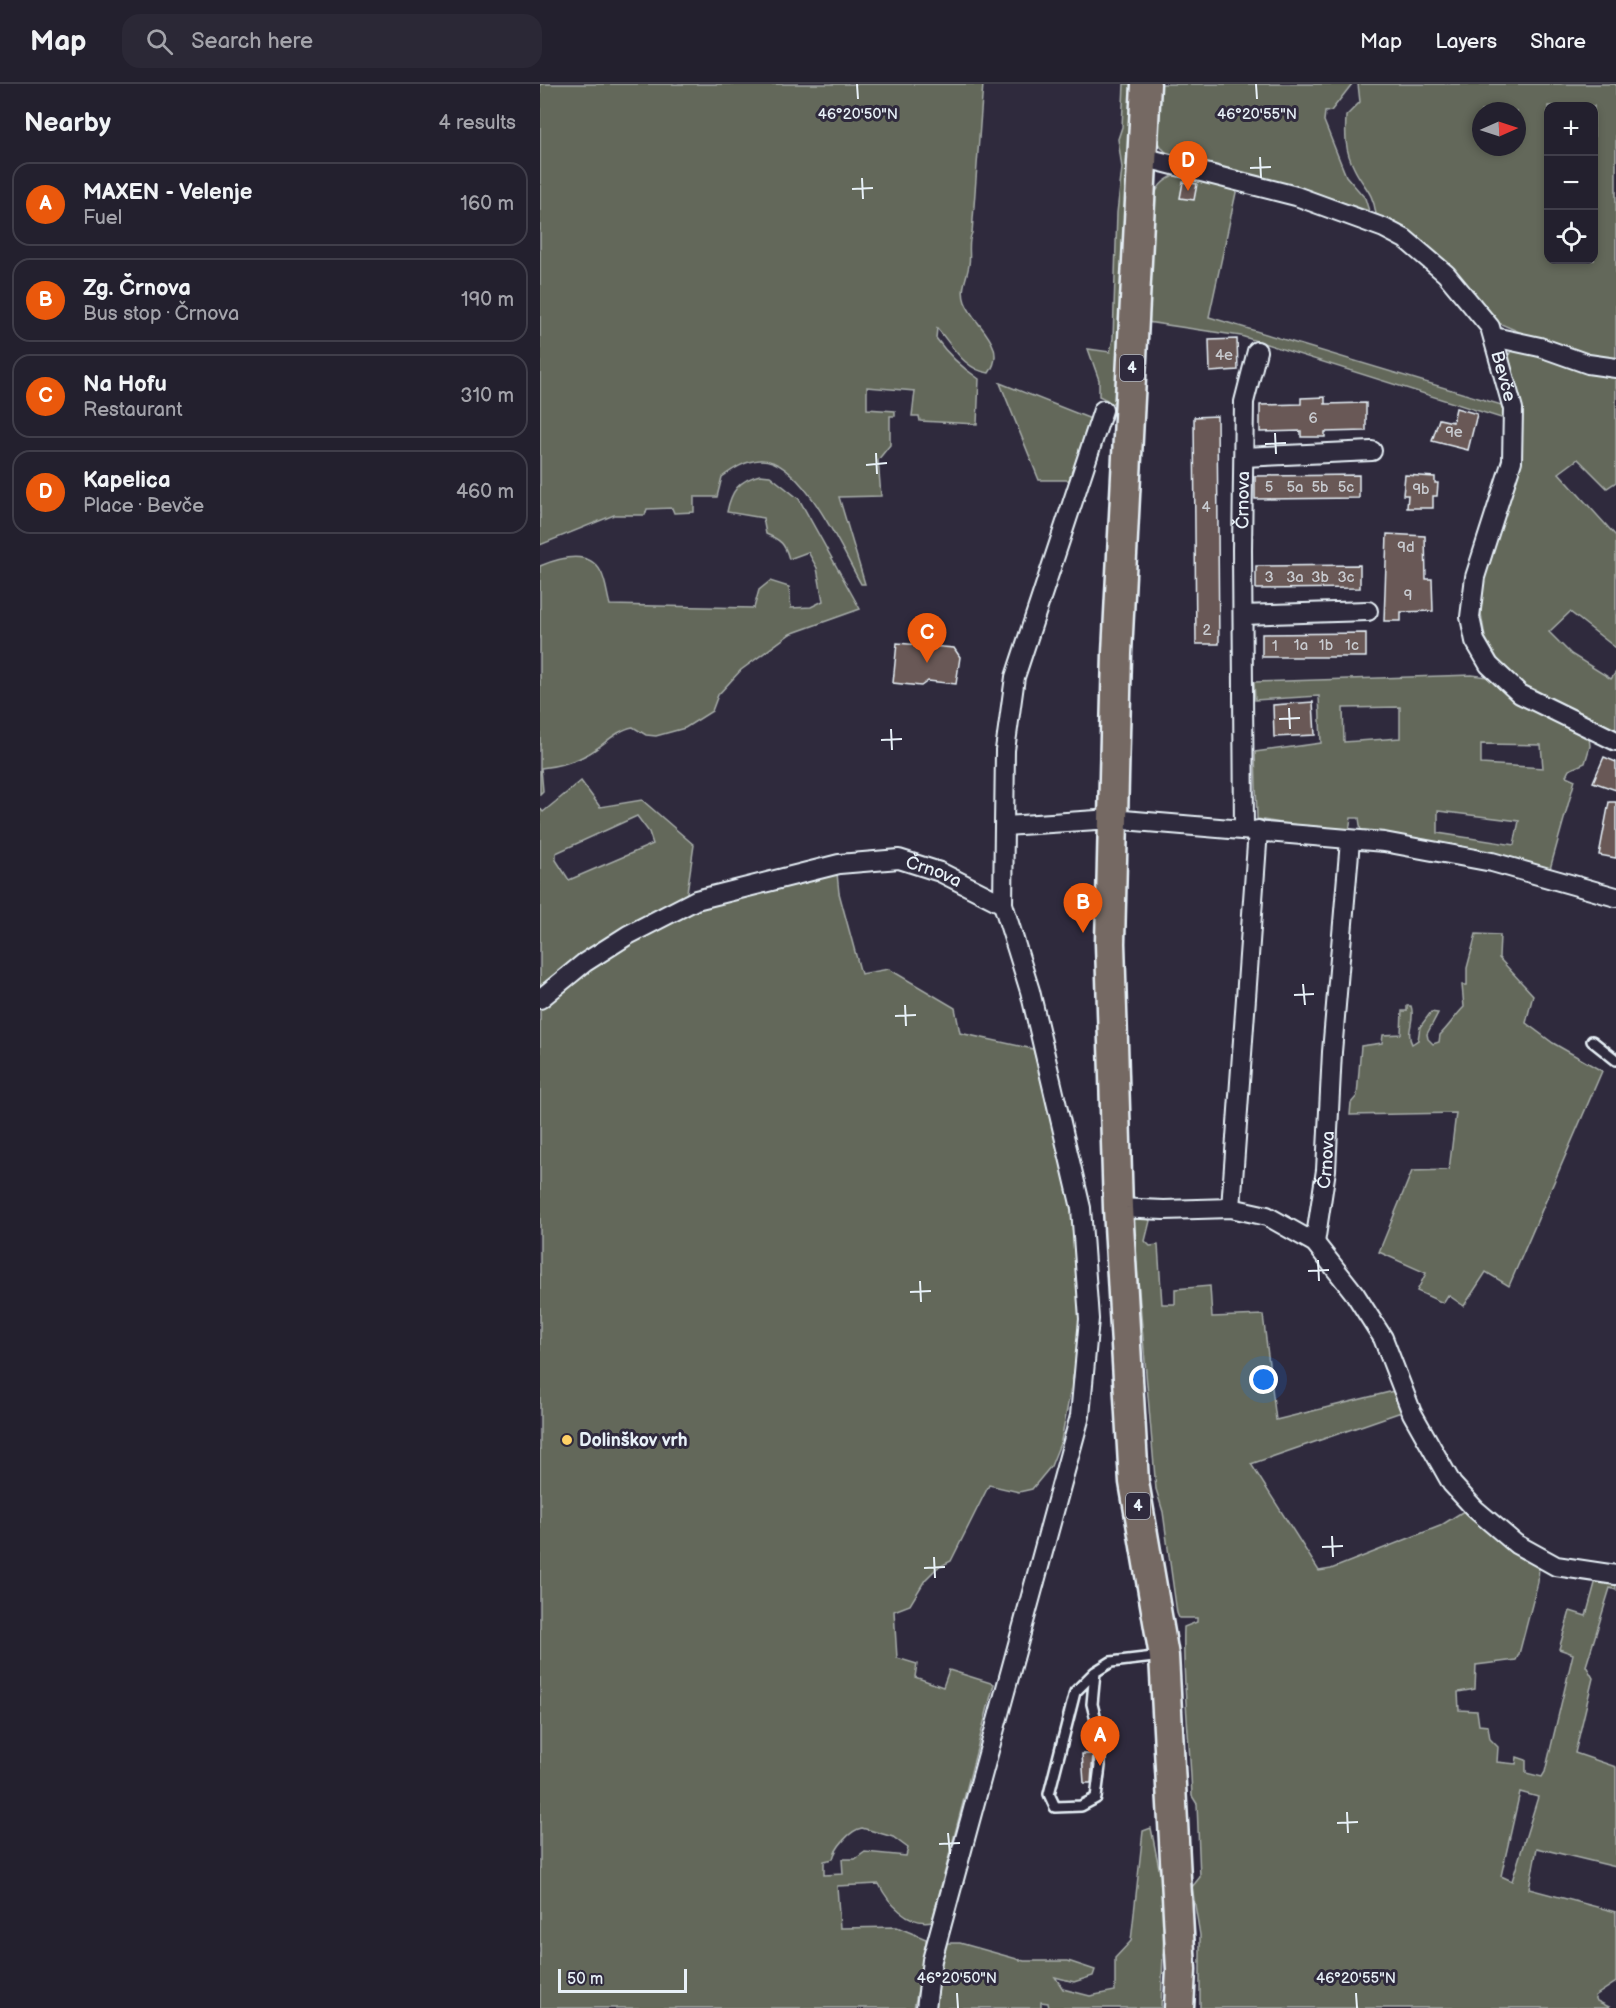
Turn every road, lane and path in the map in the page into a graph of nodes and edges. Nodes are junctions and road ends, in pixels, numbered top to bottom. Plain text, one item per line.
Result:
1 (1146, 84) edge
2 (1142, 157) junction
3 (1494, 338) junction
4 (1257, 351) dead end
5 (1616, 368) edge
6 (1103, 410) dead end
7 (1372, 452) dead end
8 (1244, 457) junction
9 (1368, 611) dead end
10 (1243, 615) junction
11 (1616, 741) edge
12 (1112, 819) junction
13 (1005, 826) junction
14 (1251, 830) junction
15 (1350, 841) junction
16 (1616, 897) edge
17 (1003, 904) junction
18 (540, 999) edge
19 (1592, 1041) dead end
20 (1616, 1060) edge
21 (1118, 1208) junction
22 (1231, 1208) junction
23 (1315, 1243) junction
24 (1616, 1575) edge
25 (1164, 1656) junction
26 (1095, 1672) junction
27 (926, 2008) edge
28 (1179, 2008) edge

1 - 2 main road, 4
2 - 3 street, Bevče
2 - 12 main road, 4
3 - 5 street
3 - 11 street, Bevče
4 - 8 street, Črnova
6 - 13 street
7 - 8 street
8 - 10 street, Črnova
9 - 10 street
10 - 14 street, Črnova
12 - 13 street
12 - 14 street
12 - 21 main road, 4
13 - 17 street
14 - 15 street
14 - 22 street, Črnova
15 - 16 street
15 - 23 street, Črnova
17 - 18 street, Črnova
17 - 27 street
19 - 20 lane
21 - 22 street
21 - 25 main road, 4
22 - 23 street
23 - 24 street
25 - 26 lane
25 - 28 main road, 4
26 - 26 lane

